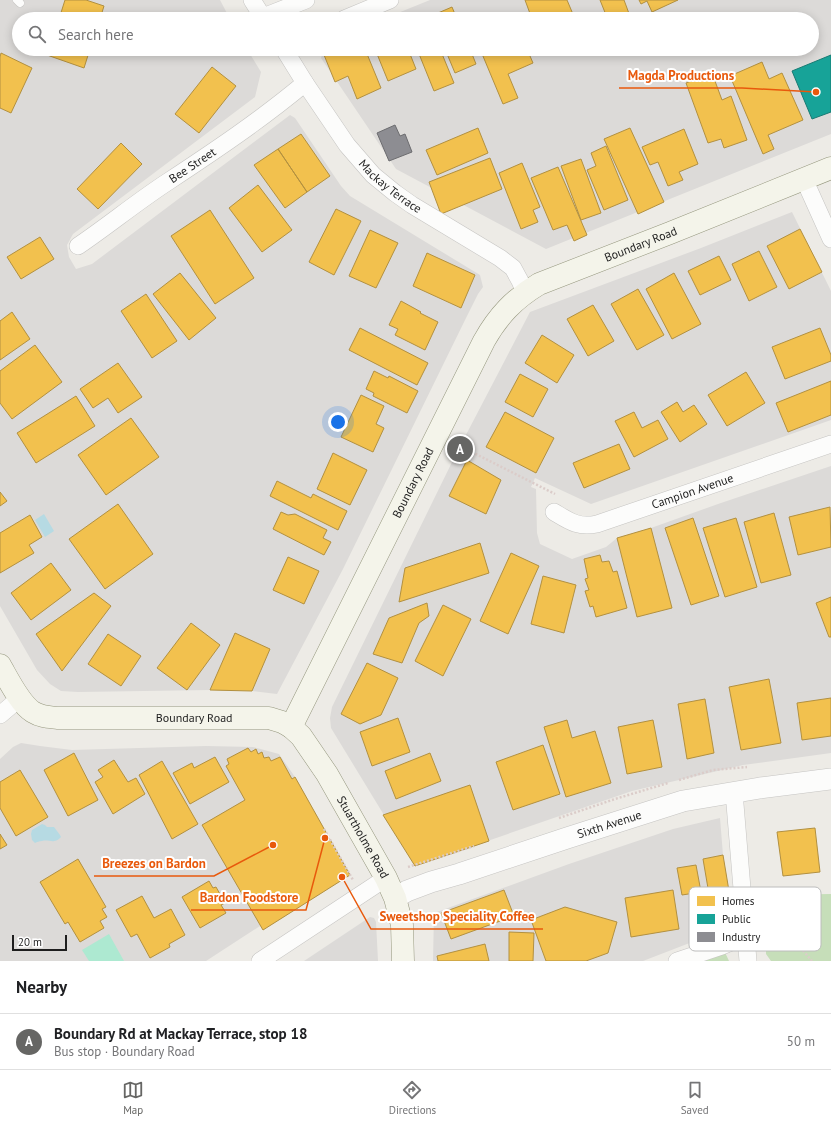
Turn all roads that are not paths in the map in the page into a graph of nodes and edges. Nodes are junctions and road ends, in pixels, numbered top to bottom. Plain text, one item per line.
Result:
1 (252, 0) edge
2 (306, 0) edge
3 (390, 0) edge
4 (260, 12) edge
5 (278, 12) edge
6 (361, 12) edge
7 (288, 56) edge
8 (305, 83) junction
9 (831, 168) edge
10 (804, 179) junction
11 (831, 239) edge
12 (78, 246) dead end
13 (525, 292) junction
14 (831, 444) edge
15 (556, 504) road end
16 (0, 666) edge
17 (20, 698) junction
18 (0, 715) edge
19 (291, 727) junction
20 (831, 779) edge
21 (734, 792) junction
22 (742, 887) edge
23 (390, 888) junction
24 (707, 951) edge
25 (747, 951) edge
26 (260, 961) edge
27 (404, 961) edge
28 (677, 961) edge
29 (748, 961) edge

1 - 4 street
2 - 5 street
3 - 6 street
7 - 8 street, Mackay Terrace
8 - 12 street, Bee Street
8 - 13 street, Mackay Terrace
9 - 10 main road, Boundary Road
10 - 11 street
10 - 13 main road, Boundary Road
13 - 19 main road, Boundary Road
14 - 15 street, Campion Avenue
16 - 17 main road, Boundary Road
17 - 18 street
17 - 19 main road, Boundary Road
19 - 23 main road, Stuartholme Road
20 - 21 street, Sixth Avenue
21 - 22 street
21 - 23 street, Sixth Avenue
23 - 26 street
23 - 27 main road, Stuartholme Road
24 - 28 street
25 - 29 street

